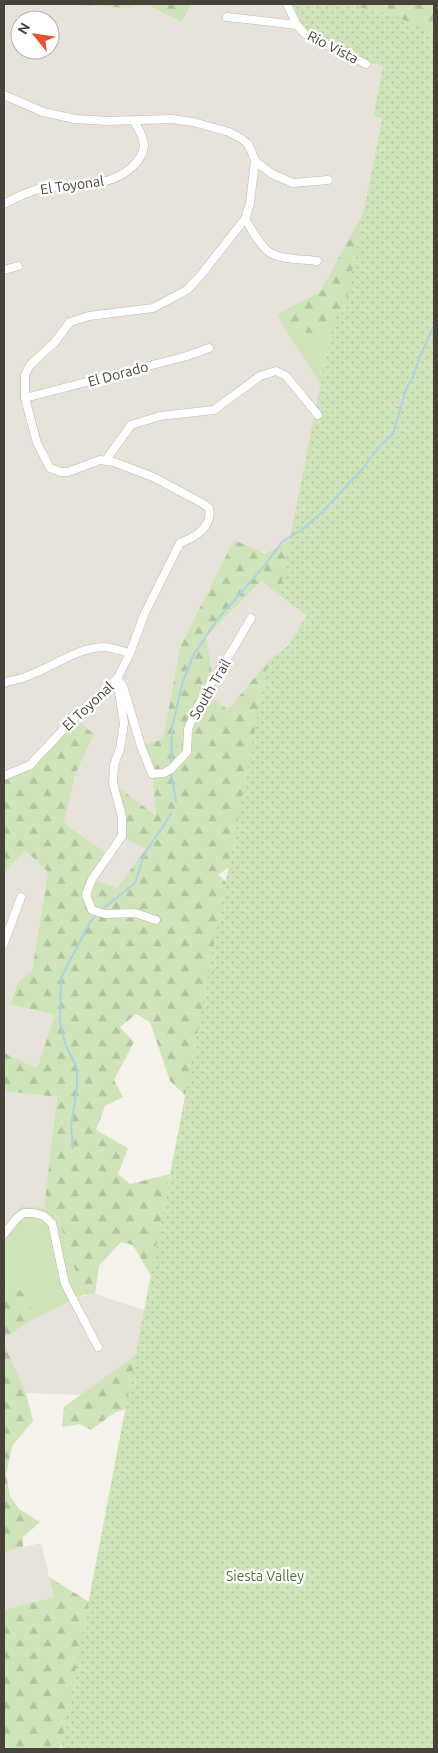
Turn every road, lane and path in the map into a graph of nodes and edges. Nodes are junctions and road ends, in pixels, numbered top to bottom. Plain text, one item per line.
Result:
1 (287, 4) edge
2 (227, 17) dead end
3 (297, 25) junction
4 (366, 64) dead end
5 (4, 95) edge
6 (134, 121) junction
7 (255, 161) junction
8 (328, 180) dead end
9 (4, 204) edge
10 (245, 219) junction
11 (317, 261) dead end
12 (18, 266) dead end
13 (4, 270) edge
14 (209, 348) dead end
15 (25, 398) junction
16 (318, 415) dead end
17 (106, 460) junction
18 (251, 618) dead end
19 (130, 652) junction
20 (117, 679) junction
21 (4, 683) edge
22 (4, 776) edge
23 (21, 897) dead end
24 (156, 920) dead end
25 (4, 944) edge
26 (4, 1234) edge
27 (98, 1347) dead end

1 - 3 street, Rio Vista
2 - 3 street
3 - 4 street, Rio Vista
5 - 6 street
6 - 7 street
6 - 9 street, El Toyonal
7 - 8 street
7 - 10 street
10 - 11 street
10 - 15 street
12 - 13 street
14 - 15 street, El Dorado
15 - 17 street
16 - 17 street
17 - 19 street, El Toyonal
18 - 20 street, South Trail
19 - 20 street, El Toyonal
19 - 21 street
20 - 22 street, El Toyonal
20 - 24 street
23 - 25 street
26 - 27 street

